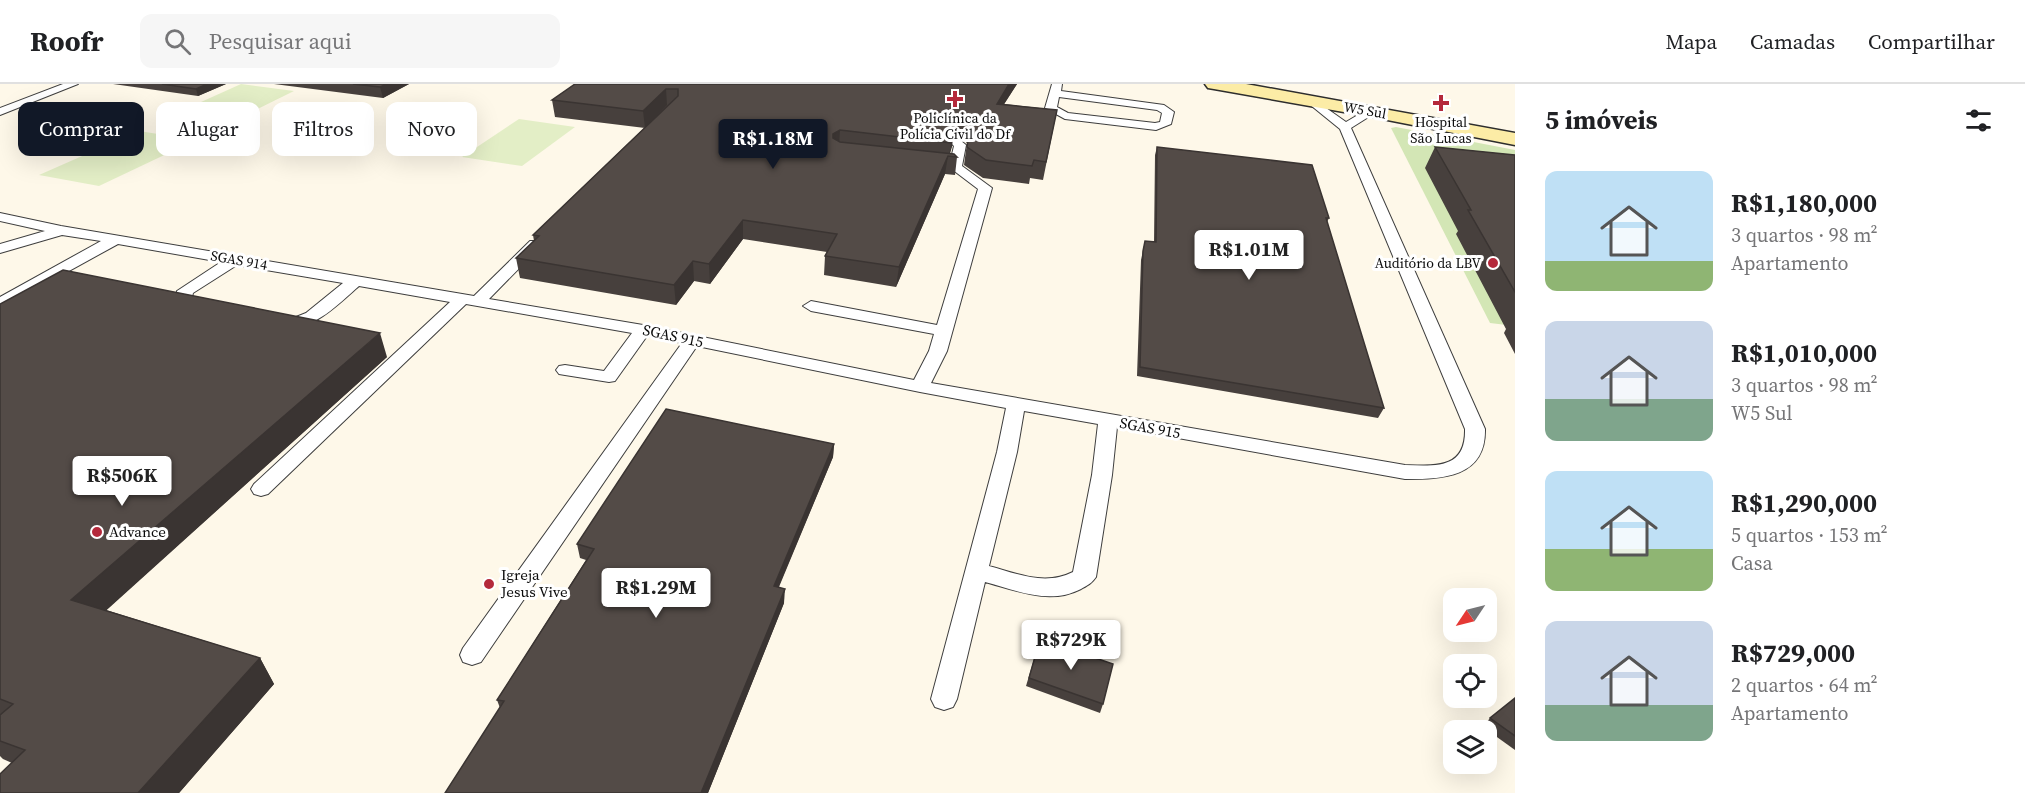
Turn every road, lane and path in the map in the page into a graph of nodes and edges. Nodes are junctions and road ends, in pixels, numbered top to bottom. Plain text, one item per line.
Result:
1 (73, 84) edge
2 (1214, 84) edge
3 (1056, 89) edge
4 (1312, 100) junction
5 (1372, 111) junction
6 (0, 112) edge
7 (1345, 127) junction
8 (950, 136) edge
9 (1515, 139) edge
10 (0, 217) edge
11 (61, 230) junction
12 (544, 235) edge
13 (118, 238) junction
14 (0, 249) edge
15 (234, 260) junction
16 (356, 280) junction
17 (470, 300) junction
18 (0, 304) edge
19 (811, 306) dead end
20 (222, 310) edge
21 (264, 319) edge
22 (643, 330) junction
23 (944, 331) junction
24 (693, 340) junction
25 (565, 370) dead end
26 (920, 387) junction
27 (1016, 405) junction
28 (1108, 420) junction
29 (261, 489) dead end
30 (977, 571) junction
31 (472, 655) dead end
32 (944, 699) dead end

1 - 6 lane
2 - 4 main road, W5 Sul
3 - 3 lane
4 - 5 main road, W5 Sul
4 - 7 lane, SGAS 915
5 - 7 lane
5 - 9 main road, W5 Sul
7 - 28 lane, SGAS 915
8 - 23 lane
10 - 11 lane, SGAS 914
11 - 13 lane, SGAS 914
11 - 14 lane
12 - 17 lane
13 - 15 lane, SGAS 914
13 - 18 lane
15 - 16 lane, SGAS 914
15 - 20 lane
16 - 17 lane, SGAS 914
16 - 21 lane
17 - 22 lane, SGAS 915
17 - 29 lane
19 - 23 lane
22 - 24 lane, SGAS 915
22 - 25 lane
23 - 26 lane
24 - 26 lane, SGAS 915
24 - 31 lane
26 - 27 lane, SGAS 915
27 - 28 lane, SGAS 915
27 - 30 lane
28 - 30 lane
30 - 32 lane

